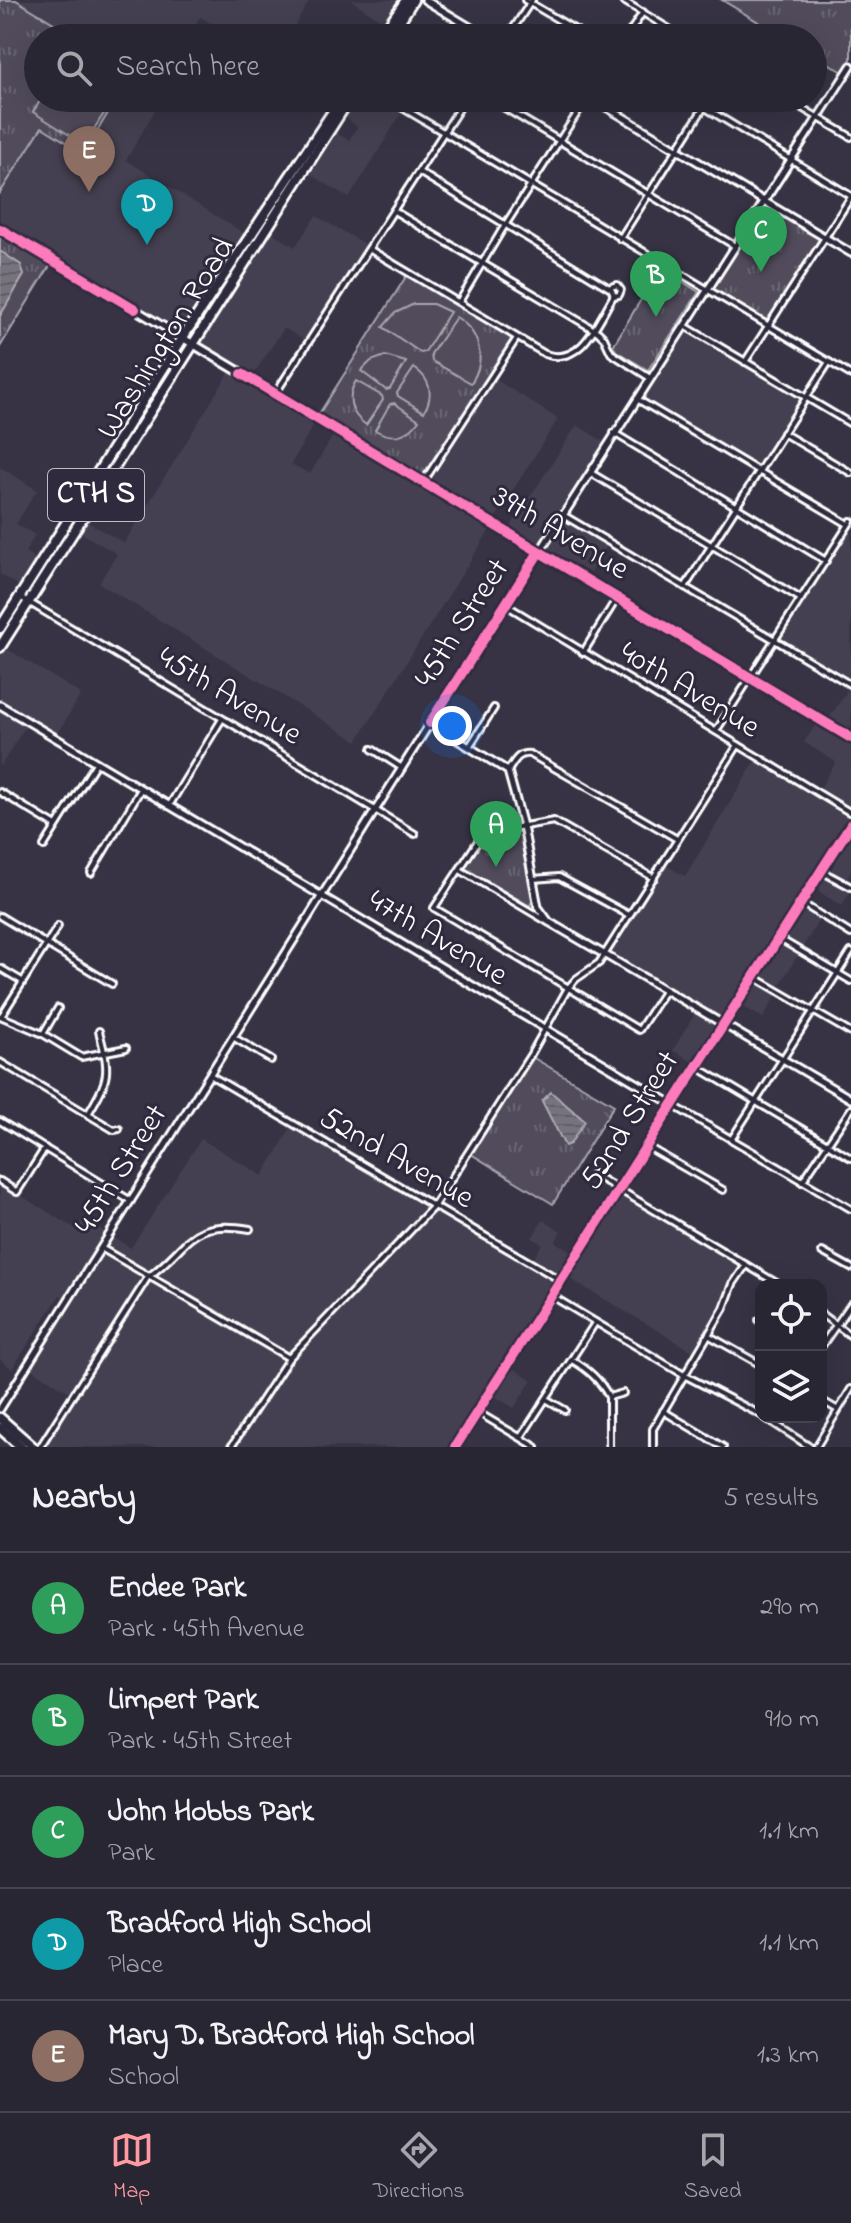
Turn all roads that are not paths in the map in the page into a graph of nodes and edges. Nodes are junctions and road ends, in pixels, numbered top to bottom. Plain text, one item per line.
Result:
1 (406, 0) edge
2 (413, 0) edge
3 (425, 0) edge
4 (622, 0) edge
5 (529, 1) edge
6 (643, 12) junction
7 (392, 24) edge
8 (395, 24) edge
9 (465, 24) edge
10 (515, 24) edge
11 (566, 24) edge
12 (635, 24) edge
13 (662, 24) edge
14 (851, 66) edge
15 (827, 103) edge
16 (336, 112) edge
17 (337, 112) edge
18 (410, 112) edge
19 (458, 112) edge
20 (511, 112) edge
21 (580, 112) edge
22 (613, 112) edge
23 (701, 112) edge
24 (712, 112) edge
25 (809, 112) edge
26 (821, 112) edge
27 (818, 117) junction
28 (445, 133) junction
29 (851, 137) edge
30 (560, 141) junction
31 (677, 150) junction
32 (790, 158) junction
33 (419, 172) junction
34 (532, 185) junction
35 (648, 194) junction
36 (851, 196) edge
37 (763, 201) junction
38 (394, 211) junction
39 (506, 224) junction
40 (0, 229) edge
41 (825, 237) junction
42 (620, 239) junction
43 (735, 246) junction
44 (369, 249) junction
45 (851, 253) edge
46 (482, 264) junction
47 (219, 281) junction
48 (707, 290) junction
49 (458, 303) junction
50 (213, 311) junction
51 (683, 325) junction
52 (768, 326) junction
53 (594, 327) junction
54 (183, 338) junction
55 (517, 338) junction
56 (192, 343) junction
57 (745, 362) junction
58 (829, 362) junction
59 (851, 375) edge
60 (650, 378) junction
61 (275, 394) junction
62 (806, 398) junction
63 (637, 399) junction
64 (851, 424) edge
65 (614, 433) junction
66 (783, 433) junction
67 (759, 471) junction
68 (590, 472) junction
69 (851, 473) edge
70 (423, 483) junction
71 (736, 507) junction
72 (563, 515) junction
73 (850, 523) edge
74 (712, 545) junction
75 (539, 552) junction
76 (826, 561) junction
77 (685, 587) junction
78 (20, 597) junction
79 (617, 598) junction
80 (801, 599) junction
81 (29, 602) junction
82 (506, 605) junction
83 (0, 628) edge
84 (775, 640) junction
85 (0, 647) edge
86 (583, 653) junction
87 (750, 679) junction
88 (851, 685) edge
89 (0, 705) edge
90 (494, 708) dead end
91 (222, 719) junction
92 (430, 723) junction
93 (715, 732) junction
94 (851, 738) edge
95 (738, 745) junction
96 (469, 747) junction
97 (372, 749) dead end
98 (96, 763) junction
99 (402, 768) junction
100 (508, 771) junction
101 (141, 789) junction
102 (0, 792) edge
103 (169, 806) junction
104 (376, 809) junction
105 (851, 813) edge
106 (851, 824) edge
107 (56, 826) junction
108 (523, 826) junction
109 (415, 834) dead end
110 (677, 839) junction
111 (44, 846) dead end
112 (460, 870) junction
113 (821, 871) junction
114 (91, 873) dead end
115 (654, 878) junction
116 (533, 879) junction
117 (851, 887) edge
118 (321, 898) junction
119 (801, 903) junction
120 (629, 915) junction
121 (0, 916) edge
122 (549, 922) junction
123 (58, 926) dead end
124 (851, 934) edge
125 (778, 938) junction
126 (47, 944) junction
127 (851, 952) edge
128 (605, 955) junction
129 (0, 968) edge
130 (837, 973) junction
131 (754, 977) junction
132 (23, 981) junction
133 (851, 981) edge
134 (112, 984) dead end
135 (568, 988) junction
136 (665, 989) junction
137 (58, 1008) dead end
138 (812, 1011) junction
139 (0, 1017) edge
140 (723, 1024) junction
141 (543, 1030) junction
142 (99, 1031) dead end
143 (851, 1033) edge
144 (43, 1034) junction
145 (233, 1037) junction
146 (126, 1048) dead end
147 (105, 1054) junction
148 (783, 1059) junction
149 (271, 1060) dead end
150 (0, 1062) edge
151 (696, 1066) junction
152 (210, 1075) junction
153 (851, 1099) edge
154 (756, 1102) junction
155 (672, 1104) junction
156 (851, 1109) edge
157 (88, 1114) junction
158 (0, 1121) edge
159 (119, 1129) dead end
160 (731, 1140) junction
161 (829, 1144) junction
162 (646, 1146) junction
163 (45, 1148) junction
164 (851, 1158) edge
165 (593, 1174) dead end
166 (0, 1181) edge
167 (802, 1182) junction
168 (619, 1189) junction
169 (723, 1190) dead end
170 (851, 1200) edge
171 (131, 1201) junction
172 (434, 1206) junction
173 (849, 1208) edge
174 (250, 1229) dead end
175 (101, 1248) junction
176 (822, 1252) dead end
177 (746, 1265) junction
178 (851, 1268) edge
179 (148, 1277) junction
180 (770, 1279) edge
181 (560, 1280) junction
182 (550, 1295) junction
183 (851, 1304) edge
184 (827, 1318) edge
185 (595, 1323) junction
186 (835, 1324) junction
187 (708, 1335) junction
188 (851, 1336) edge
189 (827, 1337) edge
190 (289, 1358) junction
191 (571, 1360) junction
192 (755, 1362) edge
193 (684, 1375) junction
194 (851, 1389) edge
195 (623, 1393) dead end
196 (609, 1397) junction
197 (546, 1399) junction
198 (827, 1404) edge
199 (0, 1409) edge
200 (565, 1410) dead end
201 (838, 1410) junction
202 (663, 1411) junction
203 (477, 1412) junction
204 (755, 1412) edge
205 (0, 1418) edge
206 (774, 1423) edge
207 (0, 1428) edge
208 (521, 1437) junction
209 (21, 1447) edge
210 (33, 1447) edge
211 (40, 1447) edge
212 (231, 1447) edge
213 (455, 1447) edge
214 (536, 1447) edge
215 (609, 1447) edge
216 (653, 1447) edge
217 (723, 1447) edge
218 (813, 1447) edge

1 - 7 main road
2 - 8 main road
3 - 9 street
4 - 6 street
5 - 10 street
5 - 11 street
6 - 12 street
6 - 13 street
14 - 15 street, 45th Street
16 - 47 main road, Washington Road
17 - 50 main road, Washington Road
18 - 28 street
19 - 28 street
20 - 30 street
21 - 30 street
22 - 31 street
23 - 31 street
24 - 32 street
25 - 27 street
26 - 27 street, 45th Street
27 - 29 street
27 - 32 street, 45th Street
28 - 33 street
28 - 34 street
30 - 34 street
30 - 35 street
31 - 35 street
31 - 37 street
32 - 36 street
32 - 37 street, 45th Street
33 - 38 street
33 - 39 street
34 - 39 street
34 - 42 street
35 - 42 street
35 - 43 street
36 - 41 street
37 - 41 street
37 - 43 street, 45th Street
38 - 44 street
38 - 46 street
39 - 46 street
39 - 53 street
40 - 54 street, 39th Avenue
41 - 45 street
41 - 52 street
42 - 48 street
43 - 48 street, 45th Street
44 - 49 street
44 - 61 street
46 - 49 street
46 - 53 street
47 - 50 main road
47 - 54 main road, Washington Road
48 - 51 street, 45th Street
48 - 52 street
49 - 55 street
50 - 56 main road, Washington Road
51 - 57 street
51 - 60 street, 45th Street
52 - 57 street
52 - 58 street
53 - 55 street
53 - 60 street
54 - 56 main road, 39th Avenue
54 - 78 main road, Washington Road / CTH S
55 - 70 street
56 - 61 main road, 39th Avenue
56 - 81 main road, Washington Road / CTH S
57 - 62 street
58 - 59 street
58 - 62 street
60 - 63 street, 45th Street
61 - 70 main road, 39th Avenue
62 - 64 street
62 - 66 street
63 - 65 street, 45th Street
63 - 67 street
65 - 68 street, 45th Street
65 - 71 street
66 - 67 street
66 - 69 street
67 - 71 street
67 - 73 street
68 - 72 street, 45th Street
68 - 74 street
70 - 75 main road, 39th Avenue
71 - 74 street
71 - 76 street
72 - 75 street, 45th Street
72 - 77 street
73 - 76 street
74 - 77 street
74 - 80 street
75 - 79 main road, 39th Avenue
75 - 82 street, 45th Street
76 - 80 street
77 - 84 street
78 - 81 street, 45th Avenue
78 - 83 main road, Washington Road / CTH S
79 - 86 street
79 - 87 main road, 39th Avenue
80 - 84 street
81 - 85 main road, Washington Road / CTH S
81 - 91 street, 45th Avenue
82 - 86 street, 40th Avenue
82 - 92 street, 45th Street
84 - 87 street
84 - 88 street
86 - 93 street, 40th Avenue
87 - 93 street
87 - 94 main road, 39th Avenue
89 - 98 street, 47th Avenue
90 - 96 street
91 - 103 street
91 - 104 street, 45th Avenue
92 - 96 street
92 - 99 street, 45th Street
93 - 95 street, 40th Avenue
95 - 105 street, 40th Avenue
95 - 110 street
96 - 100 street
97 - 99 street
98 - 101 street, 47th Avenue
98 - 107 street
99 - 104 street, 45th Street
100 - 108 street
100 - 110 street
101 - 103 street, 47th Avenue
101 - 114 street
102 - 107 street
103 - 118 street, 47th Avenue
104 - 109 street, 45th Avenue
104 - 118 street, 45th Street
106 - 113 main road, 52nd Street
107 - 111 street
108 - 112 street
108 - 115 street
108 - 116 street
110 - 115 street
112 - 122 street
112 - 135 street
113 - 117 street
113 - 119 main road, 52nd Street
115 - 120 street
116 - 120 street
116 - 122 street
118 - 141 street, 47th Avenue
118 - 145 street, 45th Street
119 - 124 street
119 - 125 main road, 52nd Street
120 - 128 street
121 - 126 street
122 - 128 street
123 - 126 street
125 - 130 street
125 - 131 main road, 52nd Street
126 - 132 street
126 - 134 street
127 - 130 street
128 - 135 street
128 - 136 street
129 - 132 street
130 - 133 street
130 - 138 street
131 - 138 street
131 - 140 main road, 52nd Street
132 - 139 street
135 - 136 street
135 - 141 street
136 - 140 street
137 - 144 street
138 - 143 street
138 - 148 street
139 - 144 street
140 - 148 street
140 - 151 main road, 52nd Street
141 - 155 street, 47th Avenue
141 - 172 street
142 - 147 street
144 - 147 street
145 - 149 street
145 - 152 street, 45th Street
146 - 147 street
147 - 157 street
148 - 153 street
148 - 154 street
150 - 157 street
151 - 154 street
151 - 155 main road, 52nd Street
152 - 171 street, 45th Street
152 - 172 street, 52nd Avenue
154 - 160 street
154 - 161 street
155 - 160 street, 47th Avenue
155 - 162 main road, 52nd Street
156 - 161 street
157 - 159 street
158 - 163 street
160 - 167 street, 47th Avenue
161 - 164 street
161 - 167 street
162 - 168 main road, 52nd Street
162 - 169 street
163 - 166 street
163 - 171 street
165 - 168 street
167 - 173 street, 47th Avenue
168 - 177 street
168 - 181 main road, 52nd Street
170 - 173 street
171 - 175 street, 45th Street
172 - 181 street, 52nd Avenue
172 - 190 street
174 - 179 street
175 - 179 street
175 - 199 street, 45th Street
176 - 178 street
177 - 180 street
177 - 187 street
179 - 190 street
179 - 211 street
181 - 182 main road, 52nd Street
182 - 185 street
182 - 203 main road, 52nd Street
183 - 186 street
184 - 186 street
185 - 191 street
185 - 193 street
186 - 188 street
186 - 189 street
187 - 192 street
187 - 193 street
190 - 212 street
191 - 196 street
191 - 197 street
193 - 202 street
193 - 204 street
194 - 201 street
195 - 196 street
196 - 215 street
197 - 200 street
197 - 208 street
198 - 201 street
201 - 218 street
202 - 216 street
202 - 217 street
203 - 208 street
203 - 213 main road, 52nd Street
205 - 210 main road
206 - 218 street
207 - 209 main road
208 - 214 street

